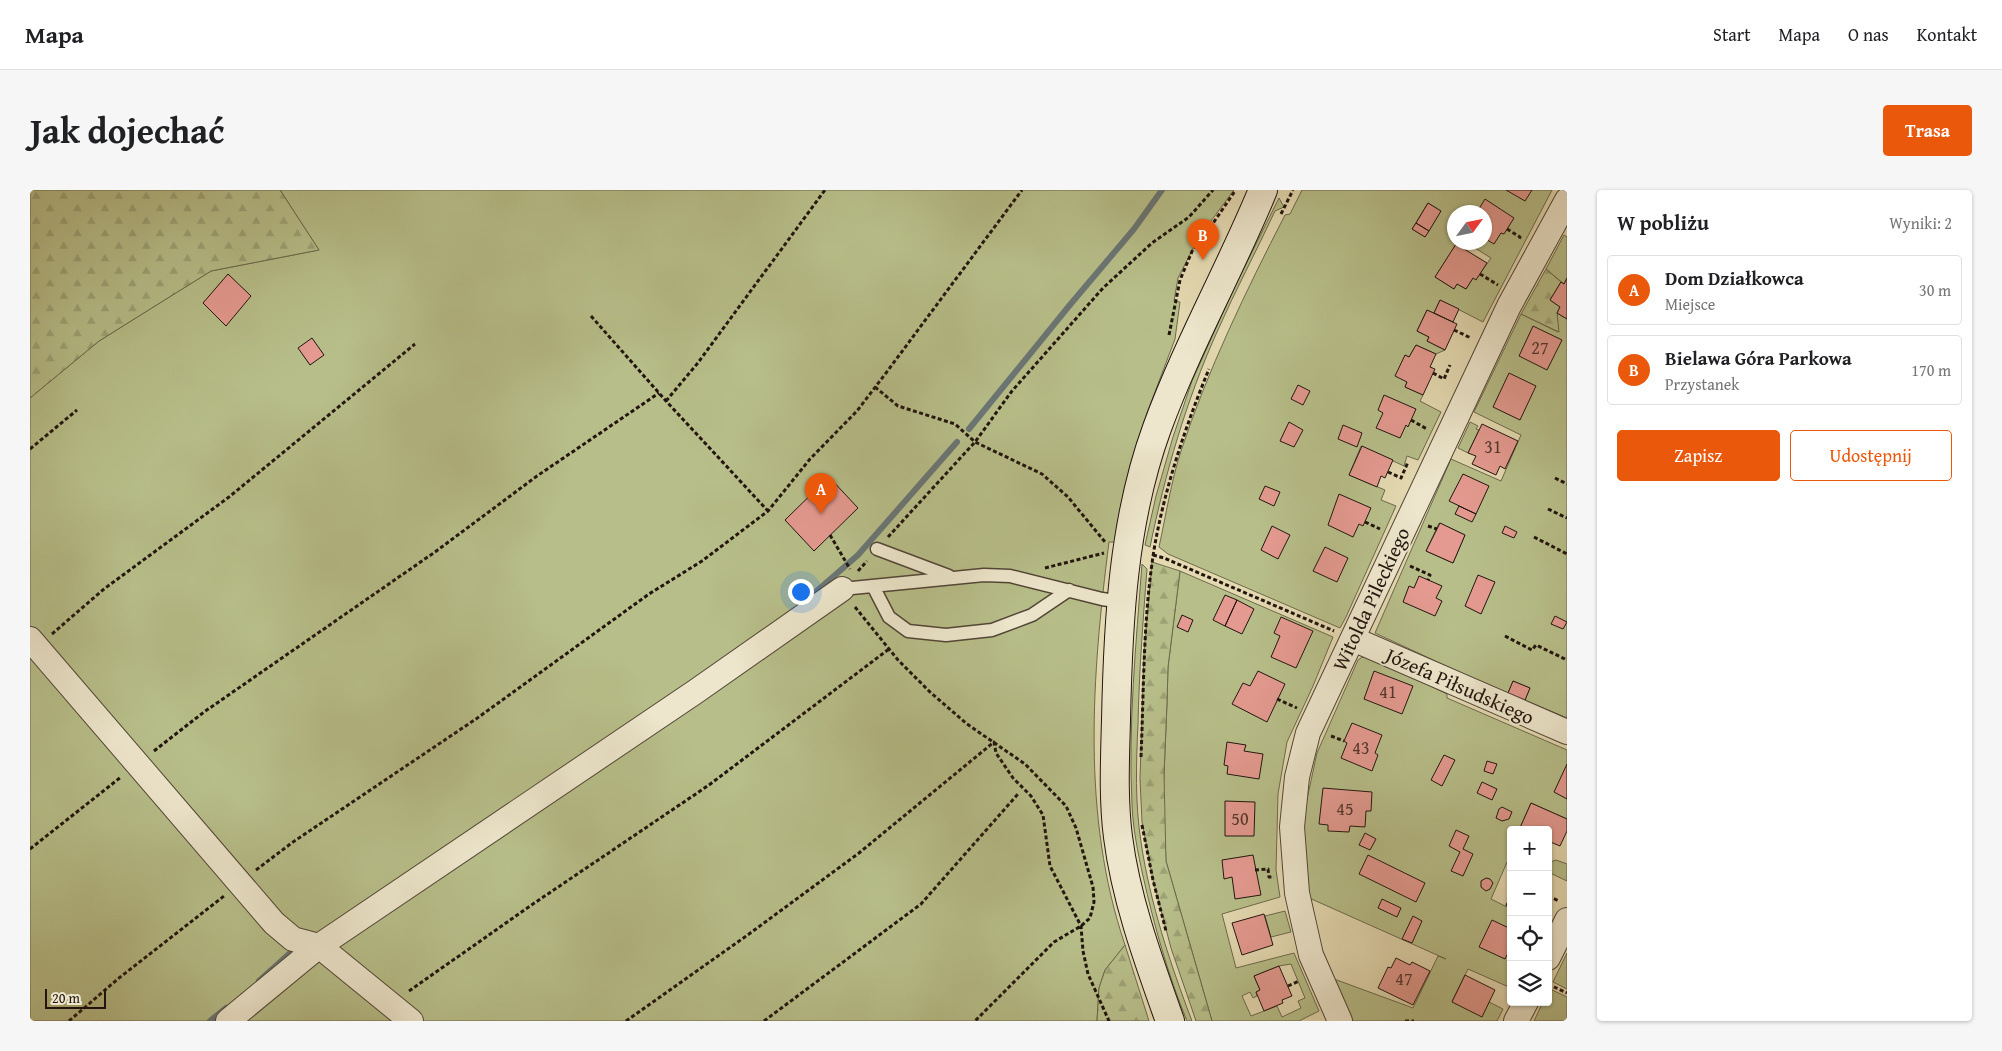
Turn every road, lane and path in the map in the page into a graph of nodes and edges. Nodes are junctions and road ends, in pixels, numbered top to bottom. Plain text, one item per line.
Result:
1 (824, 190) edge
2 (1022, 190) edge
3 (1213, 190) edge
4 (1236, 190) edge
5 (1263, 190) edge
6 (1293, 190) edge
7 (1567, 200) edge
8 (1277, 220) dead end
9 (1507, 229) dead end
10 (1206, 235) dead end
11 (1518, 236) dead end
12 (1480, 274) dead end
13 (1501, 287) dead end
14 (590, 316) dead end
15 (1454, 330) dead end
16 (1467, 335) dead end
17 (415, 344) dead end
18 (1211, 364) dead end
19 (1450, 365) dead end
20 (1433, 373) dead end
21 (875, 387) junction
22 (659, 393) junction
23 (666, 401) junction
24 (77, 410) dead end
25 (1411, 420) dead end
26 (1432, 431) dead end
27 (975, 442) junction
28 (30, 449) edge
29 (1408, 462) dead end
30 (1388, 472) dead end
31 (1555, 478) dead end
32 (1567, 484) edge
33 (1548, 509) dead end
34 (768, 511) junction
35 (1567, 518) edge
36 (1365, 522) dead end
37 (1385, 531) dead end
38 (830, 535) dead end
39 (1534, 537) dead end
40 (1108, 546) dead end
41 (877, 549) junction
42 (1108, 553) dead end
43 (1567, 554) edge
44 (1154, 555) junction
45 (1404, 564) dead end
46 (1010, 576) junction
47 (954, 578) junction
48 (1428, 580) dead end
49 (847, 581) junction
50 (873, 586) junction
51 (1069, 590) junction
52 (1122, 602) junction
53 (1505, 636) dead end
54 (1353, 639) junction
55 (33, 643) edge
56 (889, 649) junction
57 (1567, 660) edge
58 (1277, 699) dead end
59 (1302, 711) dead end
60 (1567, 732) edge
61 (994, 742) junction
62 (1141, 759) dead end
63 (138, 763) junction
64 (1018, 794) dead end
65 (1142, 822) dead end
66 (30, 849) edge
67 (1255, 870) dead end
68 (1277, 876) dead end
69 (239, 883) junction
70 (1552, 900) edge
71 (1564, 911) edge
72 (1081, 926) junction
73 (1168, 939) dead end
74 (319, 946) junction
75 (1552, 946) edge
76 (1552, 986) edge
77 (1567, 993) edge
78 (390, 1005) junction
79 (1524, 1006) edge
80 (69, 1021) edge
81 (228, 1021) edge
82 (411, 1021) edge
83 (626, 1021) edge
84 (764, 1021) edge
85 (975, 1021) edge
86 (1109, 1021) edge
87 (1170, 1021) edge
88 (1340, 1021) edge
89 (1405, 1021) edge
90 (1414, 1021) edge
91 (1516, 1021) edge

1 - 23 path
2 - 21 path
3 - 27 path
4 - 10 path
5 - 52 main road
6 - 8 path
7 - 54 street, Witolda Pileckiego
9 - 11 path
12 - 13 path
14 - 22 path
15 - 16 path
17 - 55 path
18 - 44 path
19 - 20 path
21 - 27 path
21 - 34 path
22 - 23 path
22 - 63 path
23 - 34 path
24 - 28 path
25 - 26 path
27 - 40 path
27 - 41 path
29 - 30 path
31 - 32 path
33 - 35 path
34 - 69 path
36 - 37 path
38 - 49 path
39 - 43 path
41 - 47 lane
41 - 49 path
42 - 46 path
44 - 54 path
44 - 62 path
45 - 48 path
46 - 47 lane
46 - 51 lane
47 - 50 lane
49 - 50 lane
49 - 56 path
49 - 74 street
50 - 51 lane
51 - 52 lane
52 - 87 main road
53 - 57 path
54 - 60 street, Józefa Piłsudskiego
54 - 88 street, Witolda Pileckiego
55 - 63 street
56 - 61 path
56 - 78 path
58 - 59 path
61 - 72 path
61 - 72 path
61 - 83 path
63 - 66 path
63 - 69 street
64 - 84 path
65 - 73 path
67 - 68 path
69 - 74 street
69 - 80 path
70 - 71 path
71 - 75 street
72 - 85 path
72 - 86 path
74 - 78 street
74 - 81 street
76 - 77 path
78 - 82 street
79 - 91 street
89 - 90 path

